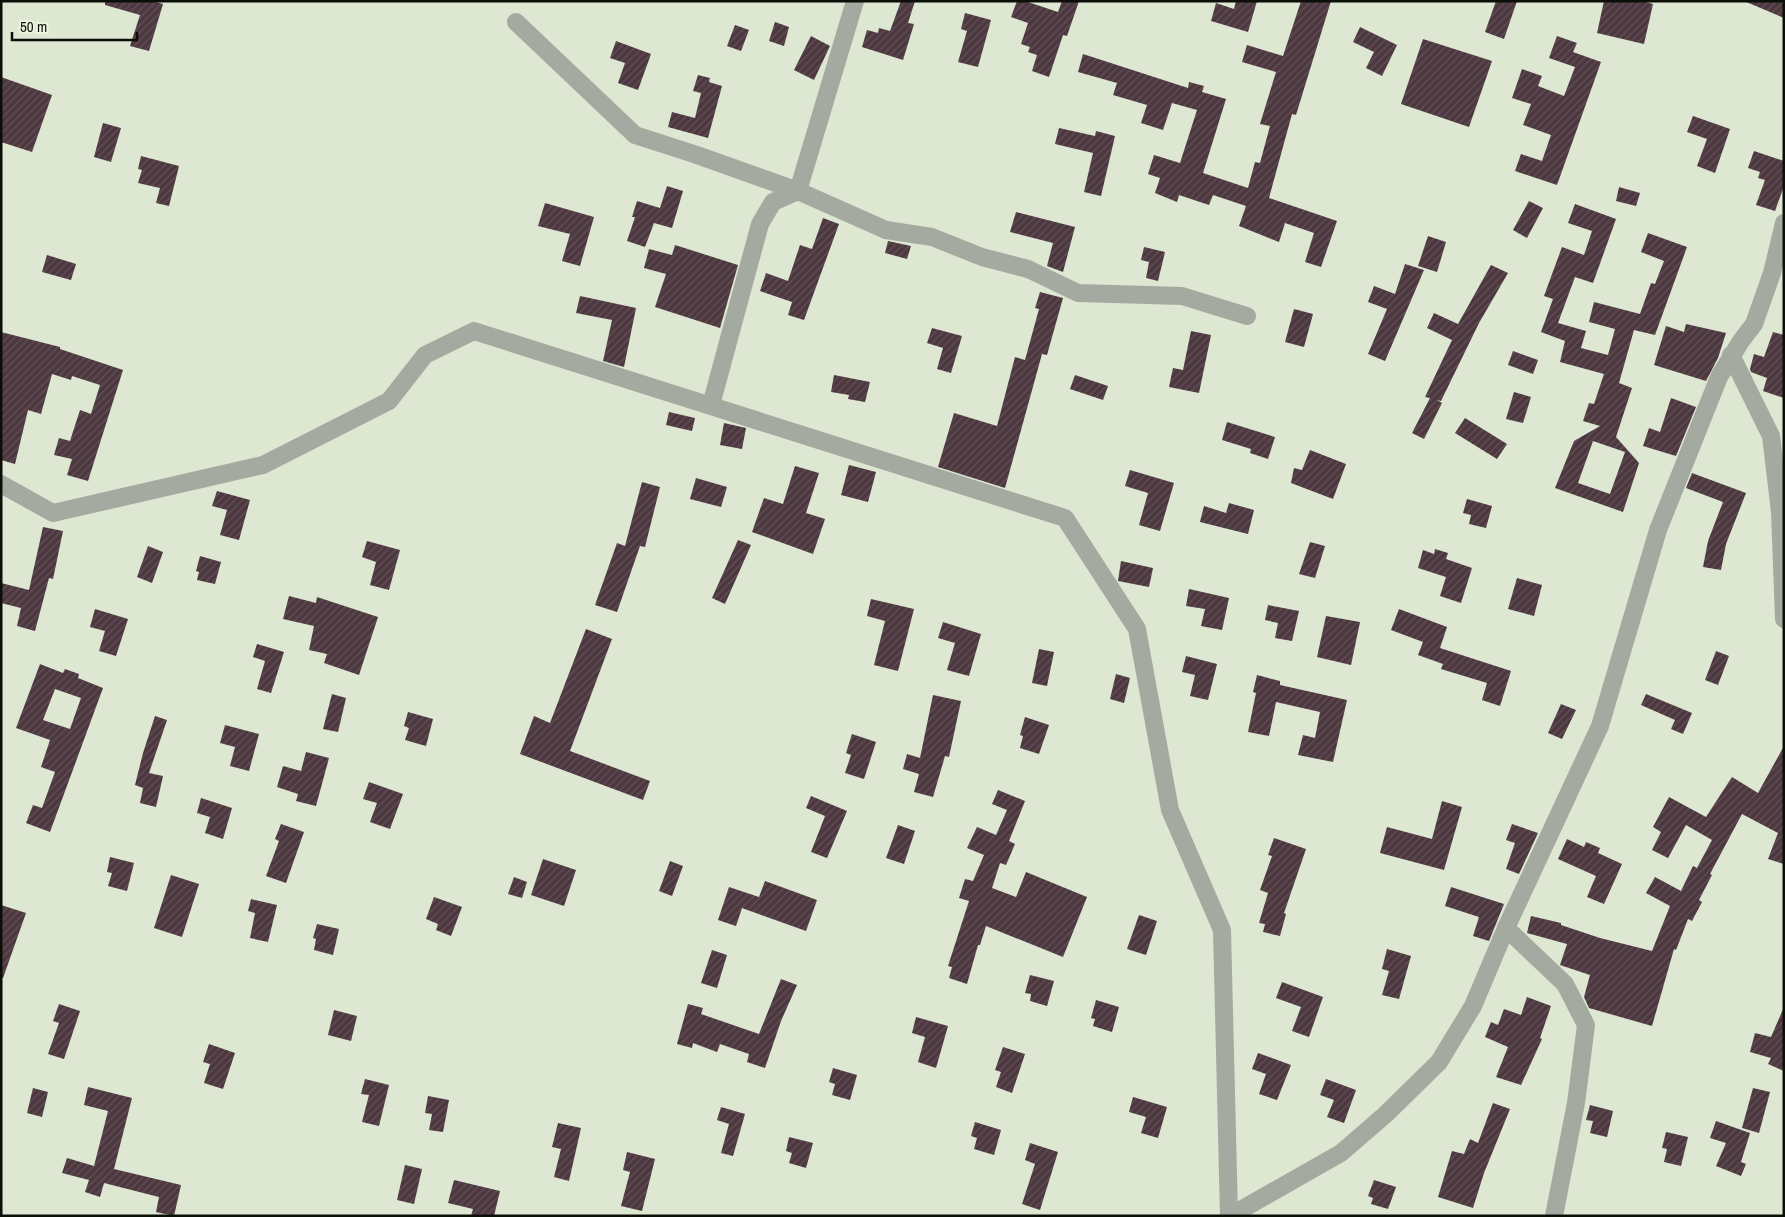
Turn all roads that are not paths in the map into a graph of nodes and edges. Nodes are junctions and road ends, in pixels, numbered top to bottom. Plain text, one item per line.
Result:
1 (855, 1) edge
2 (516, 22) dead end
3 (798, 191) junction
4 (1784, 223) edge
5 (1247, 316) dead end
6 (1732, 355) junction
7 (711, 406) junction
8 (1, 484) edge
9 (1784, 619) edge
10 (1506, 928) junction
11 (1229, 1216) edge
12 (1554, 1216) edge

1 - 3 street
2 - 3 street
3 - 5 street
3 - 7 street
4 - 6 street
6 - 9 street
6 - 10 street
7 - 8 street
7 - 11 street
10 - 11 street
10 - 12 street

